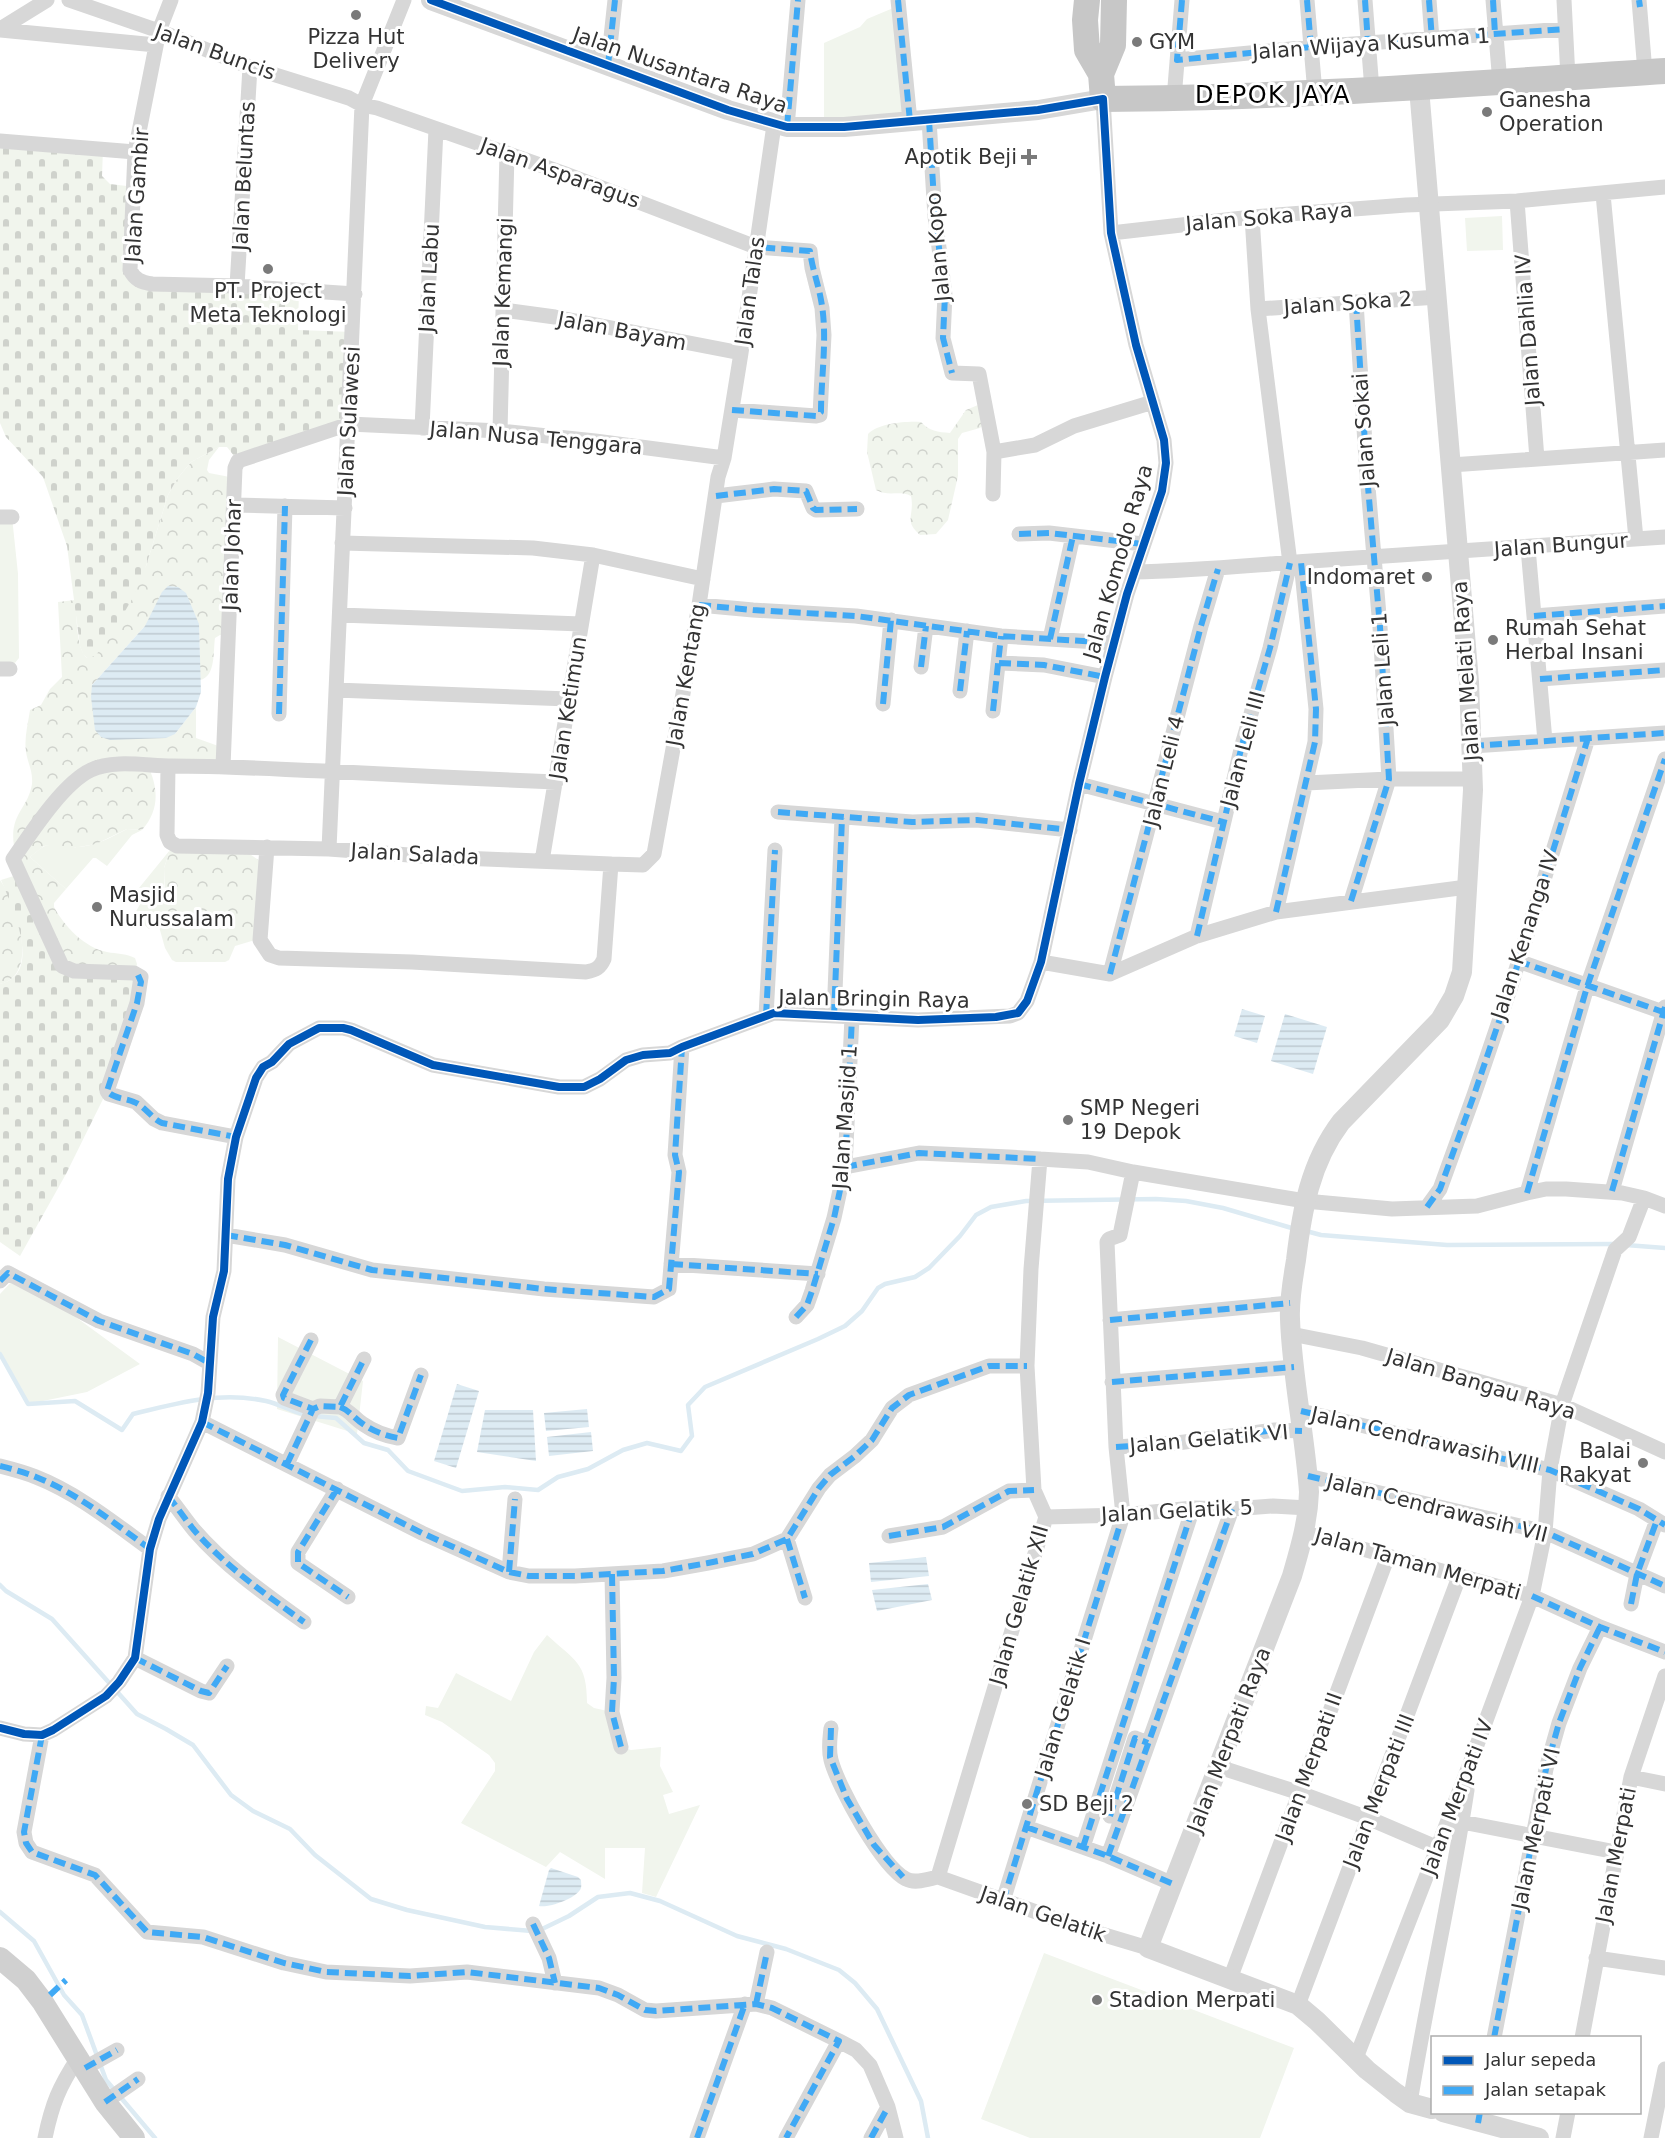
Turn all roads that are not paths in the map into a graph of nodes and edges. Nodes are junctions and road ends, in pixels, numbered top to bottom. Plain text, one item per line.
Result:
1 (47, 0) edge
2 (69, 0) edge
3 (171, 0) edge
4 (404, 0) edge
5 (615, 0) edge
6 (798, 0) edge
7 (898, 0) edge
8 (1087, 0) edge
9 (1114, 0) edge
10 (1182, 0) edge
11 (1307, 0) edge
12 (1365, 0) edge
13 (1429, 0) edge
14 (1492, 0) edge
15 (1564, 0) edge
16 (1639, 0) edge
17 (435, 1) edge
18 (0, 29) edge
19 (1565, 29) junction
20 (1496, 34) junction
21 (158, 38) junction
22 (1432, 39) junction
23 (1368, 43) junction
24 (1311, 47) junction
25 (1177, 60) junction
26 (608, 65) junction
27 (250, 67) junction
28 (1655, 72) edge
29 (1568, 78) junction
30 (1500, 83) junction
31 (1102, 87) junction
32 (1419, 88) junction
33 (1372, 90) junction
34 (1315, 93) junction
35 (1174, 99) junction
36 (362, 105) junction
37 (920, 120) junction
38 (781, 126) junction
39 (436, 129) junction
40 (0, 141) edge
41 (135, 152) junction
42 (507, 153) junction
43 (1665, 187) edge
44 (1603, 194) junction
45 (1517, 201) junction
46 (1428, 204) junction
47 (1252, 217) junction
48 (1111, 234) junction
49 (756, 247) junction
50 (237, 286) junction
51 (355, 294) junction
52 (1438, 297) junction
53 (1356, 302) junction
54 (1258, 309) junction
55 (503, 310) junction
56 (741, 353) junction
57 (1153, 402) junction
58 (732, 410) junction
59 (349, 423) junction
60 (422, 428) junction
61 (500, 431) junction
62 (1665, 450) edge
63 (994, 452) junction
64 (1628, 453) junction
65 (724, 458) junction
66 (1537, 459) junction
67 (1451, 465) junction
68 (993, 494) dead end
69 (716, 496) junction
70 (235, 505) junction
71 (285, 506) junction
72 (345, 508) junction
73 (857, 509) dead end
74 (1019, 534) dead end
75 (1073, 536) junction
76 (1665, 537) edge
77 (1636, 539) junction
78 (342, 543) junction
79 (1143, 544) junction
80 (1528, 548) junction
81 (1457, 553) junction
82 (593, 555) junction
83 (1374, 558) junction
84 (1296, 562) junction
85 (1218, 569) junction
86 (1134, 572) junction
87 (703, 579) junction
88 (699, 604) junction
89 (1665, 606) edge
90 (340, 615) junction
91 (1534, 616) junction
92 (891, 620) junction
93 (581, 624) junction
94 (926, 626) junction
95 (967, 631) junction
96 (1001, 636) junction
97 (1050, 639) junction
98 (1114, 643) junction
99 (999, 663) junction
100 (921, 667) dead end
101 (1665, 670) edge
102 (1105, 677) junction
103 (1540, 679) junction
104 (336, 690) junction
105 (960, 691) dead end
106 (569, 699) junction
107 (883, 704) dead end
108 (993, 711) dead end
109 (279, 714) dead end
110 (1665, 733) edge
111 (1588, 738) junction
112 (1545, 741) junction
113 (1472, 746) junction
114 (1665, 759) edge
115 (168, 766) junction
116 (223, 767) junction
117 (333, 772) junction
118 (1473, 779) junction
119 (1389, 780) junction
120 (556, 783) junction
121 (1306, 783) junction
122 (1079, 784) junction
123 (1156, 804) junction
124 (778, 812) dead end
125 (842, 818) junction
126 (1223, 822) junction
127 (1070, 830) junction
128 (267, 847) junction
129 (329, 849) junction
130 (775, 850) dead end
131 (654, 854) joint
132 (7, 859) edge
133 (542, 861) junction
134 (611, 864) junction
135 (1467, 887) junction
136 (1351, 901) junction
137 (1276, 912) junction
138 (1197, 936) junction
139 (1518, 961) junction
140 (1041, 962) junction
141 (1110, 974) junction
142 (1587, 987) junction
143 (1664, 1009) edge
144 (766, 1016) junction
145 (834, 1016) junction
146 (1010, 1016) joint
147 (852, 1017) junction
148 (681, 1047) junction
149 (236, 1137) junction
150 (1040, 1159) junction
151 (845, 1167) junction
152 (1133, 1172) junction
153 (1612, 1191) junction
154 (1527, 1193) junction
155 (1644, 1198) junction
156 (1665, 1206) edge
157 (1427, 1207) junction
158 (1303, 1210) junction
159 (226, 1235) junction
160 (671, 1264) junction
161 (818, 1274) junction
162 (0, 1281) edge
163 (1290, 1303) junction
164 (796, 1317) dead end
165 (1110, 1320) junction
166 (1291, 1334) junction
167 (311, 1340) dead end
168 (364, 1359) dead end
169 (209, 1361) junction
170 (1027, 1366) junction
171 (1294, 1367) junction
172 (421, 1375) dead end
173 (1112, 1382) junction
174 (1562, 1405) junction
175 (340, 1407) junction
176 (1300, 1411) junction
177 (311, 1414) junction
178 (202, 1422) junction
179 (1302, 1431) junction
180 (1116, 1447) junction
181 (1665, 1452) edge
182 (287, 1464) junction
183 (0, 1466) edge
184 (1550, 1470) junction
185 (1308, 1476) junction
186 (337, 1489) junction
187 (1034, 1490) junction
188 (168, 1496) junction
189 (515, 1499) dead end
190 (1193, 1508) junction
191 (1308, 1508) junction
192 (1232, 1509) junction
193 (1123, 1515) junction
194 (1046, 1517) junction
195 (1661, 1523) edge
196 (1545, 1532) junction
197 (1305, 1533) junction
198 (889, 1536) dead end
199 (787, 1539) junction
200 (150, 1549) junction
201 (1388, 1556) junction
202 (510, 1572) junction
203 (612, 1574) junction
204 (1637, 1574) junction
205 (1459, 1577) junction
206 (1665, 1586) edge
207 (1532, 1596) junction
208 (348, 1598) dead end
209 (805, 1598) dead end
210 (1631, 1604) dead end
211 (304, 1622) dead end
212 (1600, 1627) junction
213 (1665, 1652) edge
214 (135, 1658) junction
215 (227, 1666) dead end
216 (1665, 1676) edge
217 (0, 1728) edge
218 (831, 1728) dead end
219 (42, 1735) junction
220 (1148, 1743) junction
221 (621, 1747) dead end
222 (1472, 1761) junction
223 (1219, 1767) junction
224 (1631, 1777) junction
225 (1665, 1784) edge
226 (1300, 1793) junction
227 (1110, 1816) dead end
228 (1368, 1818) junction
229 (1462, 1822) junction
230 (1026, 1827) junction
231 (1533, 1836) junction
232 (1083, 1847) junction
233 (1438, 1848) junction
234 (1616, 1852) junction
235 (1107, 1856) junction
236 (938, 1877) junction
237 (1173, 1884) junction
238 (1003, 1901) junction
239 (537, 1931) dead end
240 (1148, 1948) junction
241 (767, 1952) dead end
242 (0, 1958) edge
243 (1596, 1958) junction
244 (1665, 1968) edge
245 (1230, 1979) junction
246 (555, 1983) junction
247 (751, 2004) junction
248 (1298, 2005) junction
249 (1494, 2036) edge
250 (1582, 2036) edge
251 (839, 2041) junction
252 (116, 2050) dead end
253 (1356, 2058) junction
254 (85, 2064) junction
255 (1665, 2069) edge
256 (136, 2080) dead end
257 (110, 2099) junction
258 (1410, 2103) junction
259 (888, 2107) junction
260 (1431, 2109) edge
261 (1455, 2114) edge
262 (1568, 2114) edge
263 (1479, 2118) edge
264 (45, 2138) edge
265 (134, 2138) edge
266 (697, 2138) edge
267 (786, 2138) edge
268 (871, 2138) edge
269 (896, 2138) edge
270 (1539, 2138) edge
271 (1563, 2138) edge
272 (1651, 2138) edge

1 - 18 street
2 - 21 street, Jalan Buncis
3 - 21 street, Jalan Gambir
4 - 36 street, Jalan Sulawesi
5 - 26 street
6 - 38 street, Jalan Talas
7 - 37 street, Jalan Kopo
8 - 31 highway
9 - 31 highway
10 - 25 street
11 - 24 street
12 - 23 street
13 - 22 street
14 - 20 street
15 - 19 street
16 - 28 street
17 - 26 street, Jalan Nusantara Raya
18 - 21 street
19 - 20 street, Jalan Wijaya Kusuma 1
19 - 29 street
20 - 22 street, Jalan Wijaya Kusuma 1
20 - 30 street
21 - 27 street, Jalan Buncis
21 - 41 street, Jalan Gambir
22 - 23 street, Jalan Wijaya Kusuma 1
23 - 24 street, Jalan Wijaya Kusuma 1
23 - 33 street
24 - 25 street, Jalan Wijaya Kusuma 1
24 - 34 street
25 - 35 street
26 - 38 street, Jalan Nusantara Raya
27 - 36 street, Jalan Buncis
27 - 50 street, Jalan Beluntas
28 - 29 highway, Jalan Nusantara Raya
29 - 30 highway, Jalan Nusantara Raya
30 - 32 highway, Jalan Nusantara Raya
31 - 35 highway, Jalan Nusantara Raya
31 - 37 street, Jalan Nusantara Raya
31 - 48 street, Jalan Komodo Raya
32 - 33 highway, Jalan Nusantara Raya
32 - 46 street, Jalan Melati Raya
33 - 34 highway, Jalan Nusantara Raya
34 - 35 highway, Jalan Nusantara Raya
36 - 39 street, Jalan Asparagus
36 - 51 street, Jalan Sulawesi
37 - 38 street, Jalan Nusantara Raya
37 - 63 street, Jalan Kopo
38 - 49 street, Jalan Talas
39 - 42 street, Jalan Asparagus
39 - 60 street, Jalan Labu
40 - 41 street
41 - 50 street, Jalan Gambir
42 - 49 street, Jalan Asparagus
42 - 55 street, Jalan Kemangi
43 - 44 street, Jalan Soka Raya
44 - 45 street, Jalan Soka Raya
44 - 64 street
45 - 46 street, Jalan Soka Raya
45 - 66 street, Jalan Dahlia IV
46 - 47 street, Jalan Soka Raya
46 - 52 street, Jalan Melati Raya
47 - 48 street, Jalan Soka Raya
47 - 54 street
48 - 57 street, Jalan Komodo Raya
49 - 56 street, Jalan Talas
49 - 58 street, Jalan Asparagus
50 - 51 street, Jalan Gambir
51 - 59 street, Jalan Sulawesi
52 - 53 street, Jalan Soka 2
52 - 67 street, Jalan Melati Raya
53 - 54 street, Jalan Soka 2
53 - 83 street, Jalan Sokai
54 - 84 street
55 - 56 street, Jalan Bayam
55 - 61 street, Jalan Kemangi
56 - 58 street, Jalan Talas
57 - 63 street
57 - 79 street, Jalan Komodo Raya
58 - 65 street, Jalan Talas
59 - 60 street, Jalan Nusa Tenggara
59 - 70 street, Jalan Johar
59 - 72 street, Jalan Sulawesi
60 - 61 street, Jalan Nusa Tenggara
61 - 65 street, Jalan Nusa Tenggara
62 - 64 street
63 - 68 street
64 - 66 street
64 - 77 street
65 - 69 street, Jalan Kentang
66 - 67 street
67 - 81 street, Jalan Melati Raya
69 - 73 street
69 - 87 street, Jalan Kentang
70 - 71 street
70 - 116 street, Jalan Johar
71 - 72 street
71 - 109 street
72 - 78 street, Jalan Sulawesi
74 - 75 street
75 - 79 street
75 - 97 street
76 - 77 street, Jalan Bungur
77 - 80 street, Jalan Bungur
78 - 82 street
78 - 90 street, Jalan Sulawesi
79 - 86 street, Jalan Komodo Raya
80 - 81 street, Jalan Bungur
80 - 91 street
81 - 83 street, Jalan Bungur
81 - 113 street, Jalan Melati Raya
82 - 87 street
82 - 93 street, Jalan Ketimun
83 - 84 street, Jalan Bungur
83 - 119 street, Jalan Leli 1
84 - 85 street, Jalan Bungur
84 - 121 street
84 - 126 street, Jalan Leli III
85 - 86 street, Jalan Bungur
85 - 123 street, Jalan Leli 4
86 - 98 street, Jalan Komodo Raya
87 - 88 street, Jalan Kentang
88 - 92 street
88 - 131 street, Jalan Kentang
89 - 91 street
90 - 93 street
90 - 104 street, Jalan Sulawesi
91 - 103 street
92 - 94 street
92 - 107 street
93 - 106 street, Jalan Ketimun
94 - 95 street
94 - 100 street
95 - 96 street
95 - 105 street
96 - 97 street
96 - 99 street
97 - 98 street
98 - 102 street, Jalan Komodo Raya
99 - 102 street
99 - 108 street
101 - 103 street
102 - 122 street, Jalan Komodo Raya
103 - 112 street
104 - 106 street
104 - 117 street, Jalan Sulawesi
106 - 120 street, Jalan Ketimun
110 - 111 street
111 - 112 street
111 - 139 street, Jalan Kenanga IV
112 - 113 street
113 - 118 street, Jalan Melati Raya
114 - 142 street
115 - 116 street
115 - 128 street, Jalan Salada
115 - 132 street
116 - 117 street
117 - 120 street
117 - 129 street, Jalan Sulawesi
118 - 119 street
118 - 135 street, Jalan Melati Raya
119 - 121 street
119 - 136 street
120 - 133 street, Jalan Ketimun
121 - 137 street
122 - 123 street
122 - 127 street, Jalan Komodo Raya
123 - 126 street
123 - 141 street, Jalan Leli 4
124 - 125 street
125 - 127 street
125 - 145 street
126 - 138 street, Jalan Leli III
127 - 140 street, Jalan Komodo Raya
128 - 129 street, Jalan Salada
128 - 134 street
129 - 133 street, Jalan Salada
130 - 144 street
131 - 134 street, Jalan Salada
132 - 149 street
133 - 134 street, Jalan Salada
135 - 136 street
135 - 158 street, Jalan Melati Raya
136 - 137 street
137 - 138 street
138 - 141 street
139 - 142 street
139 - 157 street, Jalan Kenanga IV
140 - 141 street
140 - 146 street, Jalan Komodo Raya
142 - 143 street
142 - 154 street
143 - 153 street
144 - 145 street, Jalan Bringin Raya
144 - 148 street, Jalan Bringin Raya
145 - 147 street, Jalan Bringin Raya
146 - 147 street, Jalan Bringin Raya
147 - 151 street, Jalan Masjid 1
148 - 149 street, Jalan Bringin Raya
148 - 160 street
149 - 159 street, Jalan Bringin Raya
150 - 151 street
150 - 152 street
150 - 170 street, Jalan Gelatik XII
151 - 161 street, Jalan Masjid 1
152 - 158 street
152 - 165 street
153 - 154 street
153 - 155 street
154 - 157 street
155 - 156 street
155 - 174 street, Jalan Merpati IV
157 - 158 street
158 - 163 street, Jalan Merpati Raya
159 - 160 street
159 - 169 street, Jalan Bringin Raya
160 - 161 street
161 - 164 street, Jalan Masjid 1
162 - 169 street
163 - 165 street
163 - 166 street, Jalan Merpati Raya
165 - 173 street
166 - 171 street, Jalan Merpati Raya
166 - 174 street, Jalan Bangau Raya
167 - 177 street
168 - 175 street
169 - 178 street, Jalan Bringin Raya
170 - 187 street, Jalan Gelatik XII
170 - 199 street
171 - 173 street
171 - 176 street, Jalan Merpati Raya
172 - 175 street
173 - 180 street
174 - 181 street, Jalan Bangau Raya
174 - 184 street, Jalan Merpati IV
175 - 177 street
176 - 179 street, Jalan Merpati Raya
176 - 184 street, Jalan Cendrawasih VIII
177 - 182 street
178 - 182 street
178 - 188 street, Jalan Bringin Raya
179 - 180 street, Jalan Gelatik VI
179 - 185 street, Jalan Merpati Raya
180 - 193 street
182 - 186 street
183 - 200 street
184 - 195 street, Jalan Cendrawasih VIII
184 - 196 street, Jalan Merpati IV
185 - 191 street, Jalan Merpati Raya
185 - 196 street, Jalan Cendrawasih VII
186 - 202 street
186 - 208 street
187 - 194 street, Jalan Gelatik XII
187 - 198 street
188 - 200 street, Jalan Bringin Raya
188 - 211 street
189 - 202 street
190 - 192 street, Jalan Gelatik 5
190 - 193 street, Jalan Gelatik 5
190 - 232 street
191 - 192 street, Jalan Gelatik 5
191 - 197 street, Jalan Merpati Raya
192 - 220 street
193 - 194 street, Jalan Gelatik 5
193 - 230 street, Jalan Gelatik I
194 - 236 street, Jalan Gelatik XII
195 - 204 street
196 - 204 street, Jalan Cendrawasih VII
196 - 207 street, Jalan Merpati IV
197 - 201 street, Jalan Taman Merpati
197 - 223 street, Jalan Merpati Raya
199 - 203 street
199 - 209 street
200 - 214 street, Jalan Bringin Raya
201 - 205 street, Jalan Taman Merpati
201 - 226 street, Jalan Merpati II
202 - 203 street
203 - 221 street
204 - 206 street, Jalan Cendrawasih VII
204 - 210 street
205 - 207 street, Jalan Taman Merpati
205 - 228 street, Jalan Merpati III
207 - 212 street, Jalan Taman Merpati
207 - 222 street, Jalan Merpati IV
212 - 213 street, Jalan Taman Merpati
212 - 231 street, Jalan Merpati VI
214 - 215 street
214 - 219 street
216 - 224 street, Jalan Merpati
217 - 219 street
218 - 236 street
219 - 246 street
220 - 227 street
220 - 235 street
222 - 229 street
222 - 233 street, Jalan Merpati IV
223 - 226 street
223 - 237 street, Jalan Merpati Raya
224 - 225 street
224 - 234 street, Jalan Merpati
226 - 228 street
226 - 245 street, Jalan Merpati II
228 - 233 street
228 - 248 street, Jalan Merpati III
229 - 231 street
229 - 258 street
230 - 232 street
230 - 238 street, Jalan Gelatik I
231 - 234 street
231 - 249 street, Jalan Merpati VI
232 - 235 street
233 - 253 street, Jalan Merpati IV
234 - 243 street, Jalan Merpati
235 - 237 street
236 - 238 street, Jalan Gelatik
237 - 240 street, Jalan Merpati Raya
238 - 240 street, Jalan Gelatik
239 - 246 street
240 - 245 street
241 - 247 street
242 - 254 main road
243 - 244 street
243 - 250 street, Jalan Merpati
245 - 248 street
246 - 247 street
247 - 251 street
247 - 266 street
248 - 253 street
251 - 259 street
251 - 267 street
252 - 254 street
253 - 258 street
254 - 257 main road
254 - 264 street
255 - 272 street
256 - 257 street
257 - 265 main road
258 - 260 street
259 - 268 street
259 - 269 street
261 - 263 street
262 - 271 street
263 - 270 street

